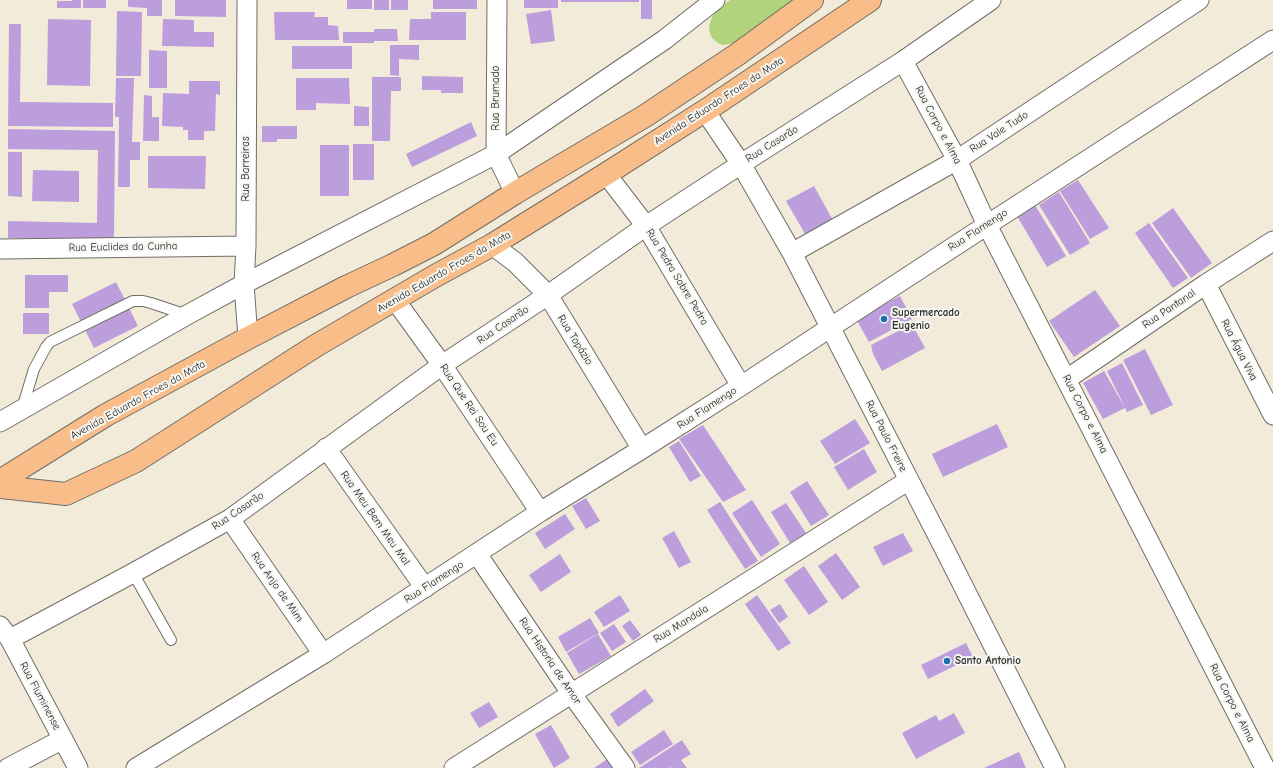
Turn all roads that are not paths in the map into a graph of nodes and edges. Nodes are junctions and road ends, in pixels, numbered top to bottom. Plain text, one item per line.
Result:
1 (247, 0) edge
2 (496, 0) edge
3 (715, 0) edge
4 (812, 0) edge
5 (870, 0) edge
6 (991, 0) edge
7 (1199, 0) edge
8 (1273, 40) edge
9 (903, 61) junction
10 (704, 111) junction
11 (496, 154) junction
12 (957, 160) junction
13 (741, 164) junction
14 (606, 174) junction
15 (515, 193) junction
16 (987, 225) junction
17 (646, 226) junction
18 (1273, 241) edge
19 (492, 245) junction
20 (246, 246) junction
21 (0, 249) edge
22 (792, 253) junction
23 (244, 284) junction
24 (1206, 284) junction
25 (548, 295) junction
26 (395, 300) junction
27 (187, 315) junction
28 (830, 327) junction
29 (248, 338) junction
30 (442, 365) junction
31 (1067, 379) junction
32 (741, 386) junction
33 (22, 408) junction
34 (1273, 415) edge
35 (0, 422) edge
36 (326, 448) junction
37 (642, 449) junction
38 (909, 480) junction
39 (0, 481) edge
40 (0, 487) edge
41 (540, 512) junction
42 (230, 519) junction
43 (477, 554) junction
44 (133, 573) junction
45 (425, 588) junction
46 (5, 633) edge
47 (171, 640) dead end
48 (323, 654) junction
49 (571, 693) junction
50 (63, 739) junction
51 (8, 768) edge
52 (78, 768) edge
53 (136, 768) edge
54 (454, 768) edge
55 (625, 768) edge
56 (1055, 768) edge
57 (1265, 768) edge

1 - 20 street, Rua Barreiras
2 - 11 street, Rua Brumado
3 - 11 street
4 - 15 highway, Avenida Eduardo Froes da Mota
5 - 10 highway, Avenida Eduardo Froes da Mota
6 - 9 street, Rua Casarão
7 - 12 street, Rua Vale Tudo
8 - 16 street, Rua Flamengo
9 - 12 street, Rua Corpo e Alma
9 - 13 street, Rua Casarão
10 - 13 street, Rua Paulo Freire
10 - 14 highway, Avenida Eduardo Froes da Mota
11 - 15 street, Rua Brumado
11 - 23 street
12 - 16 street, Rua Corpo e Alma
12 - 22 street, Rua Vale Tudo
13 - 17 street, Rua Casarão
13 - 22 street, Rua Paulo Freire
14 - 17 street, Rua Pedra Sobre Pedra
14 - 19 highway, Avenida Eduardo Froes da Mota
15 - 29 highway, Avenida Eduardo Froes da Mota
16 - 28 street, Rua Flamengo
16 - 31 street, Rua Corpo e Alma
17 - 25 street, Rua Casarão
17 - 32 street, Rua Pedra Sobre Pedra
18 - 24 street, Rua Pantanal
19 - 25 street, Rua Topázio
19 - 26 highway, Avenida Eduardo Froes da Mota
20 - 21 street, Rua Euclides da Cunha
20 - 23 street, Rua Barreiras
22 - 28 street, Rua Paulo Freire
23 - 27 street
23 - 29 street, Rua Barreiras
24 - 31 street, Rua Pantanal
24 - 34 street, Rua Água Viva
25 - 30 street, Rua Casarão
25 - 37 street, Rua Topázio
26 - 30 street, Rua Que Rei Sou Eu
26 - 40 highway, Avenida Eduardo Froes da Mota
27 - 33 street
27 - 33 lane
28 - 32 street, Rua Flamengo
28 - 38 street, Rua Paulo Freire
29 - 39 highway, Avenida Eduardo Froes da Mota
30 - 36 street, Rua Casarão
30 - 41 street, Rua Que Rei Sou Eu
31 - 57 street, Rua Corpo e Alma
32 - 37 street, Rua Flamengo
33 - 35 street
36 - 42 street, Rua Casarão
36 - 45 street, Rua Meu Bem Meu Mal
37 - 41 street, Rua Flamengo
38 - 49 street, Rua Mandala
38 - 56 street, Rua Paulo Freire
41 - 43 street, Rua Flamengo
42 - 44 street, Rua Casarão
42 - 48 street, Rua Anjo de Mim
43 - 45 street, Rua Flamengo
43 - 49 street, Rua Historia de Amor
44 - 46 street, Rua Casarão
44 - 47 lane
45 - 48 street, Rua Flamengo
46 - 50 street, Rua Fluminense
48 - 53 street, Rua Flamengo
49 - 54 street, Rua Mandala
49 - 55 street, Rua Historia de Amor
50 - 51 street
50 - 52 street, Rua Fluminense

